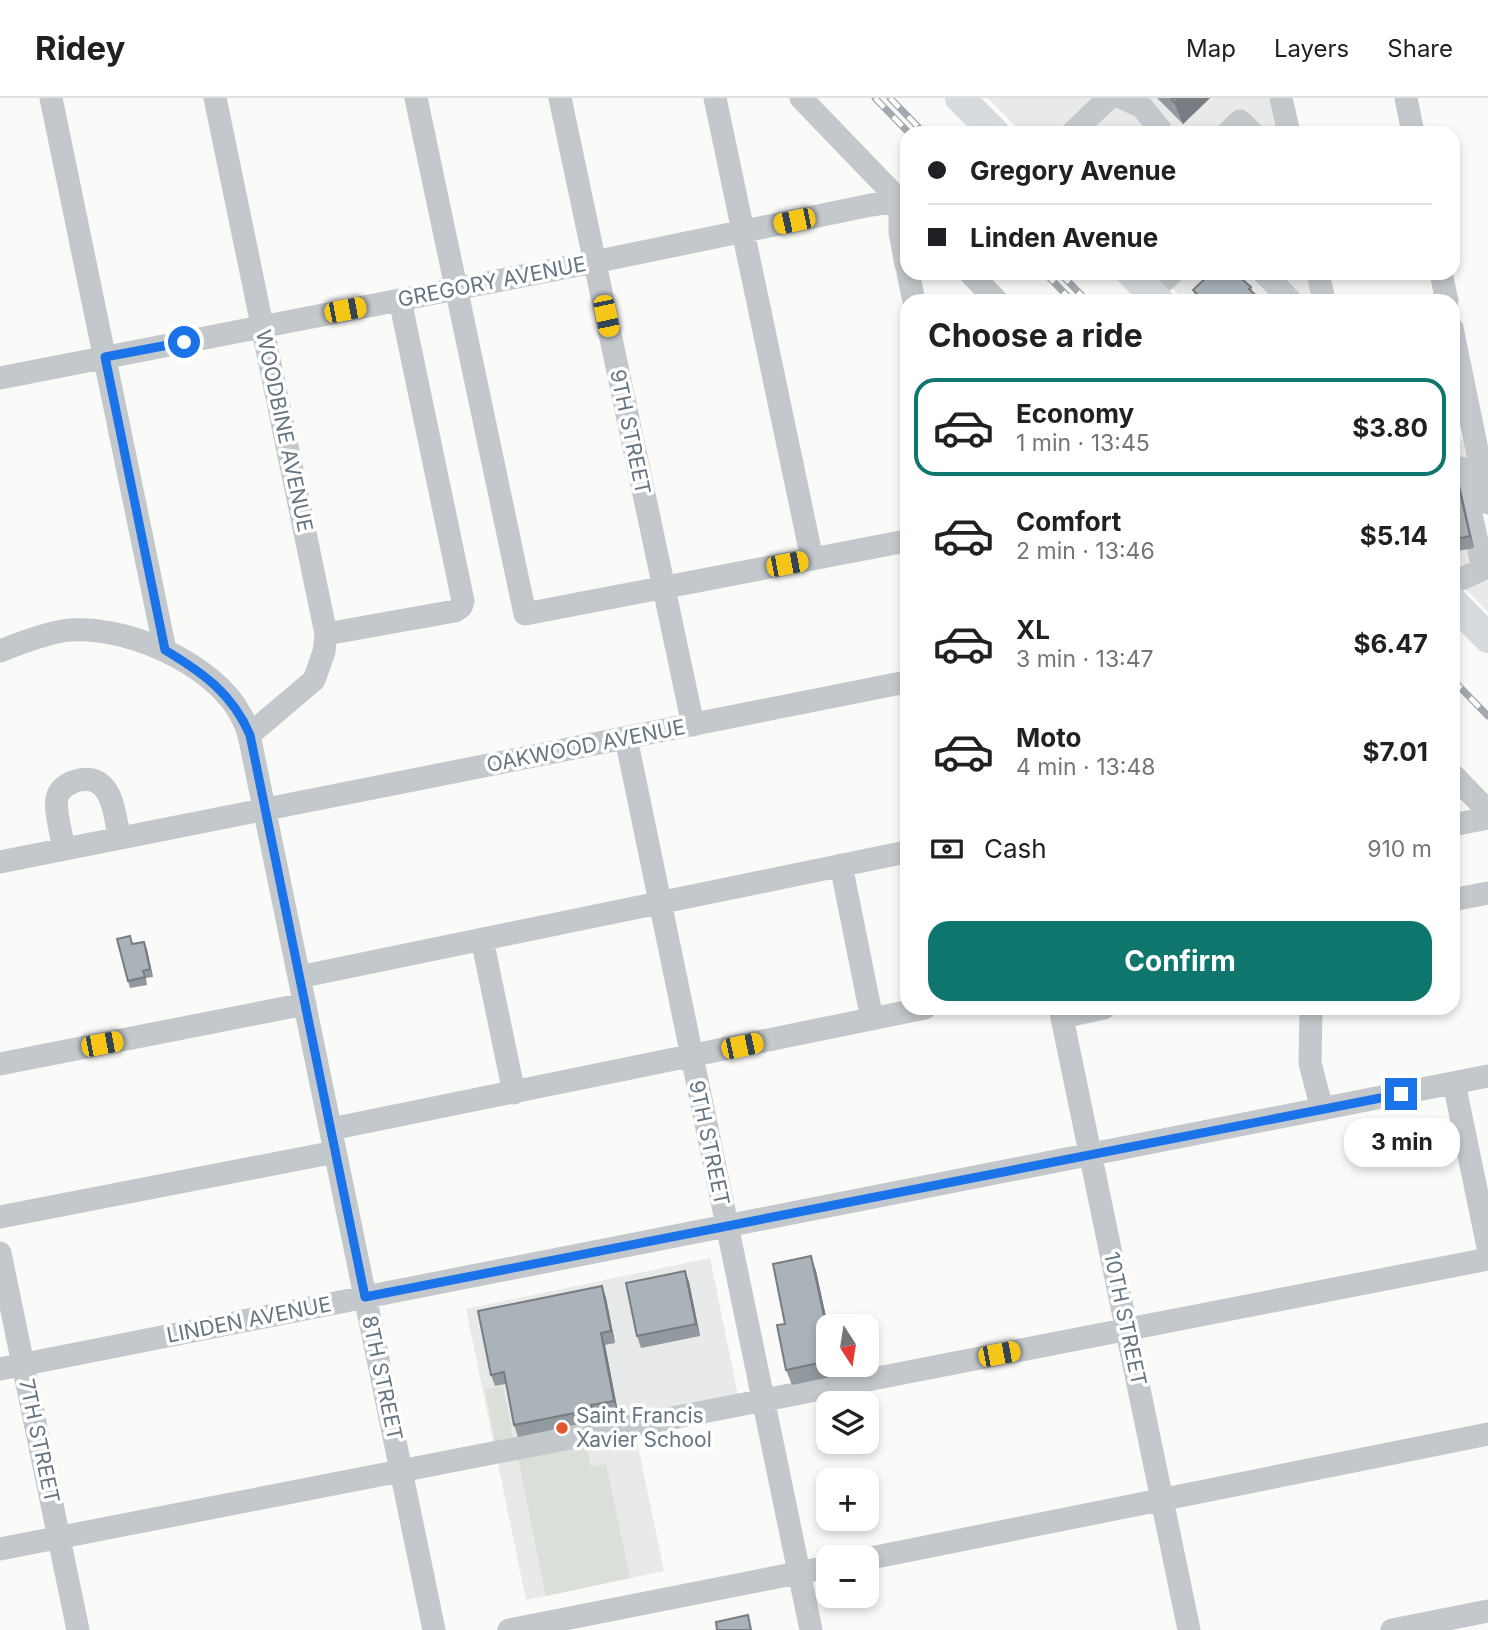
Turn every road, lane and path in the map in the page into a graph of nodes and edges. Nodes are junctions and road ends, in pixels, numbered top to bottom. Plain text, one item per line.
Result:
1 (51, 98) edge
2 (215, 98) edge
3 (416, 98) edge
4 (560, 98) edge
5 (715, 98) edge
6 (801, 98) edge
7 (960, 98) edge
8 (1109, 98) edge
9 (1123, 98) edge
10 (1281, 98) edge
11 (1406, 98) edge
12 (988, 126) edge
13 (1079, 126) edge
14 (1158, 126) edge
15 (1287, 126) edge
16 (1412, 126) edge
17 (900, 201) edge
18 (900, 204) edge
19 (743, 232) junction
20 (594, 262) junction
21 (977, 280) edge
22 (1271, 280) edge
23 (456, 288) junction
24 (990, 294) edge
25 (1284, 294) edge
26 (400, 300) junction
27 (263, 326) junction
28 (105, 357) junction
29 (1460, 367) edge
30 (0, 378) edge
31 (1460, 468) edge
32 (1488, 503) edge
33 (900, 542) edge
34 (812, 559) junction
35 (1460, 579) edge
36 (664, 588) junction
37 (1460, 609) edge
38 (326, 634) junction
39 (1488, 638) edge
40 (165, 650) junction
41 (0, 651) edge
42 (900, 683) edge
43 (693, 724) junction
44 (250, 735) junction
45 (626, 738) junction
46 (1460, 782) edge
47 (264, 804) junction
48 (1488, 811) edge
49 (1488, 818) edge
50 (1460, 823) edge
51 (119, 838) junction
52 (64, 849) junction
53 (900, 853) edge
54 (0, 862) edge
55 (841, 865) junction
56 (1488, 892) edge
57 (1460, 898) edge
58 (659, 903) junction
59 (482, 939) junction
60 (299, 977) junction
61 (305, 1004) junction
62 (900, 1013) edge
63 (1061, 1015) edge
64 (1311, 1015) edge
65 (872, 1019) junction
66 (690, 1056) junction
67 (0, 1064) edge
68 (1488, 1076) edge
69 (1454, 1083) junction
70 (514, 1093) junction
71 (1322, 1109) junction
72 (333, 1140) junction
73 (1091, 1154) junction
74 (0, 1217) edge
75 (727, 1226) junction
76 (1488, 1247) edge
77 (0, 1253) edge
78 (1488, 1259) edge
79 (365, 1297) junction
80 (1127, 1329) junction
81 (23, 1365) junction
82 (0, 1369) edge
83 (763, 1400) junction
84 (1488, 1434) edge
85 (401, 1471) junction
86 (1162, 1499) junction
87 (59, 1538) junction
88 (0, 1549) edge
89 (879, 1556) edge
90 (816, 1569) edge
91 (799, 1573) junction
92 (1488, 1611) edge
93 (78, 1630) edge
94 (434, 1630) edge
95 (509, 1630) edge
96 (811, 1630) edge
97 (1189, 1630) edge
98 (1392, 1630) edge

1 - 28 street
2 - 27 street, WOODBINE AVENUE
3 - 23 street
4 - 20 street, 9TH STREET
5 - 19 street
6 - 17 street
7 - 12 main road
8 - 13 street
9 - 14 street
10 - 15 street
11 - 16 street
18 - 19 street, GREGORY AVENUE
19 - 20 street, GREGORY AVENUE
19 - 34 street
20 - 23 street, GREGORY AVENUE
20 - 36 street, 9TH STREET
21 - 24 street
22 - 25 street
23 - 26 street, GREGORY AVENUE
23 - 36 street
26 - 27 street, GREGORY AVENUE
26 - 38 street
27 - 28 street, GREGORY AVENUE
27 - 38 street, WOODBINE AVENUE
28 - 30 street, GREGORY AVENUE
28 - 40 street
29 - 32 street
31 - 35 street
33 - 34 street
34 - 36 street
36 - 43 street, 9TH STREET
37 - 39 main road
38 - 44 street, WOODBINE AVENUE
40 - 41 street, 8TH STREET
40 - 44 street, 8TH STREET
42 - 43 street, OAKWOOD AVENUE
43 - 45 street, OAKWOOD AVENUE
44 - 47 street, 8TH STREET
45 - 47 street, OAKWOOD AVENUE
45 - 58 street, 9TH STREET
46 - 48 street
47 - 51 street, OAKWOOD AVENUE
47 - 60 street, 8TH STREET
49 - 50 street
51 - 52 street
51 - 52 street
52 - 54 street
53 - 55 street
55 - 58 street
55 - 65 street
56 - 57 street
58 - 59 street
58 - 66 street, 9TH STREET
59 - 60 street
59 - 70 street
60 - 61 street, 8TH STREET
61 - 67 street
61 - 72 street, 8TH STREET
62 - 65 street
63 - 73 street, 10TH STREET
64 - 71 street
65 - 66 street
66 - 70 street
66 - 75 street, 9TH STREET
68 - 69 street, LINDEN AVENUE
69 - 71 street, LINDEN AVENUE
69 - 76 street
70 - 72 street
71 - 73 street, LINDEN AVENUE
72 - 74 street
72 - 79 street, 8TH STREET
73 - 75 street, LINDEN AVENUE
73 - 80 street, 10TH STREET
75 - 79 street, LINDEN AVENUE
75 - 83 street, 9TH STREET
77 - 81 street, 7TH STREET
78 - 80 street
79 - 81 street, LINDEN AVENUE
79 - 85 street, 8TH STREET
80 - 83 street
80 - 86 street, 10TH STREET
81 - 82 street, LINDEN AVENUE
81 - 87 street, 7TH STREET
83 - 85 street
83 - 91 street, 9TH STREET
84 - 86 street
85 - 87 street
85 - 94 street, 8TH STREET
86 - 89 street
86 - 97 street, 10TH STREET
87 - 88 street
87 - 93 street, 7TH STREET
90 - 91 street
91 - 95 street
91 - 96 street, 9TH STREET
92 - 98 street

